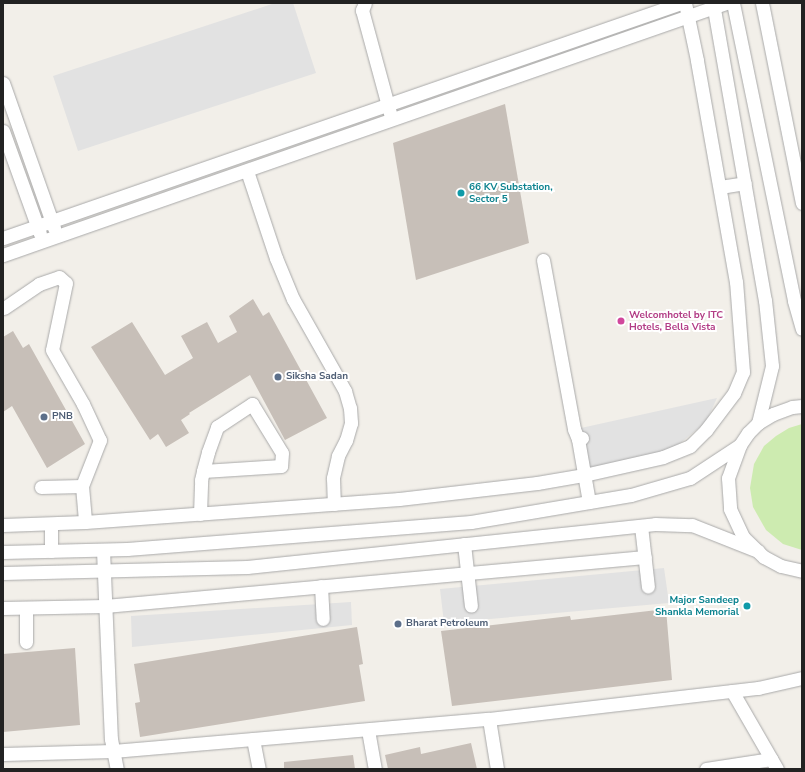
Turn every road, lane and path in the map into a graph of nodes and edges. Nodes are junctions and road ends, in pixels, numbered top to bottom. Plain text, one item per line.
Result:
1 (365, 3) edge
2 (680, 3) edge
3 (685, 3) edge
4 (733, 3) edge
5 (762, 3) edge
6 (718, 4) edge
7 (688, 16) junction
8 (3, 83) edge
9 (388, 105) junction
10 (392, 120) junction
11 (3, 131) edge
12 (247, 170) junction
13 (745, 183) junction
14 (720, 187) junction
15 (802, 203) edge
16 (52, 221) junction
17 (37, 227) junction
18 (58, 236) junction
19 (3, 238) edge
20 (42, 242) junction
21 (3, 255) edge
22 (543, 260) dead end
23 (4, 308) dead end
24 (801, 322) edge
25 (802, 406) edge
26 (758, 423) junction
27 (740, 445) junction
28 (204, 471) junction
29 (584, 475) junction
30 (82, 486) junction
31 (41, 487) dead end
32 (589, 502) junction
33 (334, 504) junction
34 (200, 514) junction
35 (85, 522) junction
36 (51, 524) junction
37 (3, 525) edge
38 (641, 526) junction
39 (464, 544) junction
40 (103, 550) junction
41 (51, 551) junction
42 (3, 552) edge
43 (758, 552) junction
44 (645, 557) junction
45 (104, 570) junction
46 (802, 571) edge
47 (3, 573) edge
48 (467, 573) junction
49 (320, 586) junction
50 (648, 587) dead end
51 (105, 606) junction
52 (471, 606) dead end
53 (3, 608) edge
54 (26, 608) junction
55 (323, 619) dead end
56 (26, 642) dead end
57 (802, 678) edge
58 (732, 691) junction
59 (489, 719) junction
60 (368, 730) junction
61 (253, 740) junction
62 (113, 751) junction
63 (3, 754) edge
64 (774, 764) edge
65 (117, 769) edge
66 (259, 769) edge
67 (375, 769) edge
68 (497, 769) edge
69 (706, 769) edge

1 - 9 street
2 - 9 street
3 - 7 street
4 - 24 street
5 - 15 street
6 - 7 street
6 - 13 street
7 - 10 street
7 - 14 street
8 - 16 street
9 - 10 street
9 - 16 street
10 - 12 street
11 - 17 street
12 - 18 street
12 - 33 street
13 - 14 street
13 - 26 street
14 - 29 street
16 - 17 street
16 - 18 street
17 - 19 street
17 - 20 street
18 - 20 street
20 - 21 street
22 - 29 street
23 - 30 street
25 - 26 street
26 - 27 street
27 - 32 street
27 - 43 street
28 - 28 street
28 - 34 street
29 - 32 street
29 - 33 street
30 - 31 street
30 - 35 street
32 - 40 street
33 - 34 street
34 - 35 street
35 - 36 street
36 - 37 street
36 - 41 street
38 - 39 street
38 - 43 street
38 - 44 street
39 - 45 street
39 - 48 street
40 - 41 street
40 - 45 street
41 - 42 street
43 - 46 street
44 - 48 street
44 - 50 street
45 - 47 street
45 - 51 street
48 - 49 street
48 - 52 street
49 - 51 street
49 - 55 street
51 - 54 street
51 - 62 street
53 - 54 street
54 - 56 street
57 - 58 street
58 - 59 street
58 - 64 street
59 - 60 street
59 - 68 street
60 - 61 street
60 - 67 street
61 - 62 street
61 - 66 street
62 - 63 street
62 - 65 street
64 - 69 street

